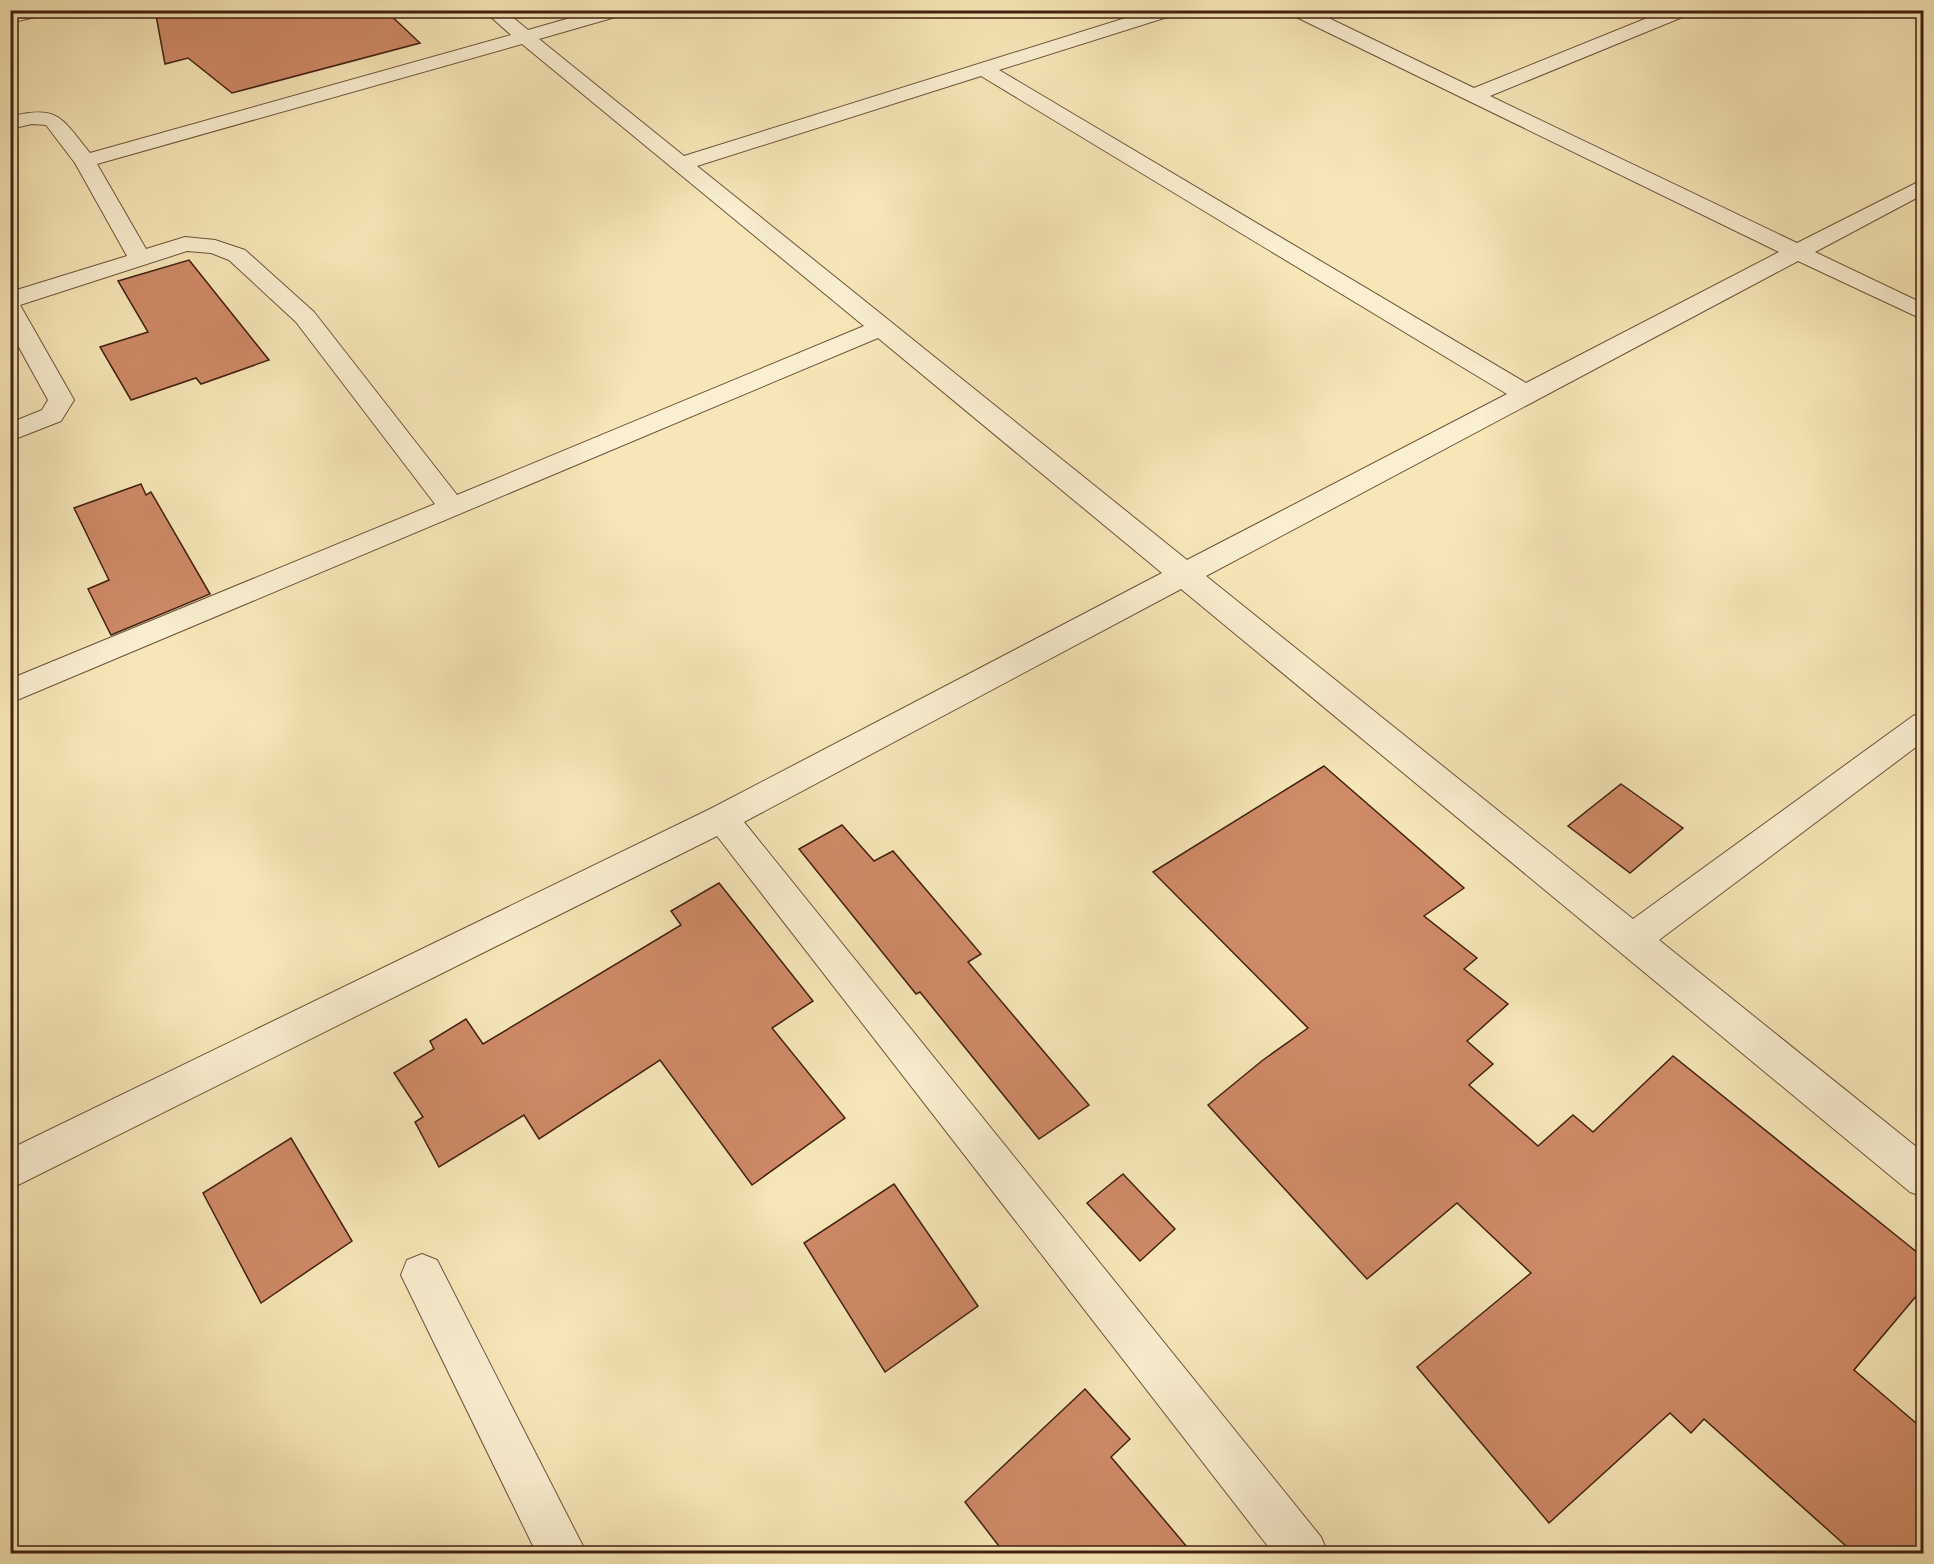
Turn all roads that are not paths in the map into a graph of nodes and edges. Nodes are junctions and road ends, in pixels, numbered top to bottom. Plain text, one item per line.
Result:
1 (41, 10) edge
2 (492, 10) edge
3 (620, 10) edge
4 (1171, 10) edge
5 (1296, 10) edge
6 (1684, 10) edge
7 (10, 18) edge
8 (524, 37) junction
9 (982, 68) junction
10 (1472, 96) junction
11 (10, 123) edge
12 (85, 161) junction
13 (680, 164) junction
14 (1923, 185) edge
15 (1796, 252) junction
16 (140, 259) junction
17 (10, 300) edge
18 (10, 308) edge
19 (1923, 313) edge
20 (881, 328) junction
21 (1526, 394) junction
22 (10, 433) edge
23 (453, 508) junction
24 (1184, 575) junction
25 (10, 692) edge
26 (1923, 724) edge
27 (722, 818) junction
28 (1632, 940) junction
29 (10, 1170) edge
30 (1923, 1178) edge
31 (422, 1275) dead end
32 (563, 1554) edge
33 (1304, 1554) edge

1 - 7 street
2 - 8 street
3 - 8 street
4 - 9 street
5 - 10 street
6 - 10 street
8 - 12 street
8 - 13 street
9 - 13 street
9 - 21 street
10 - 15 street
11 - 12 street
12 - 16 street
13 - 20 street
14 - 15 street
15 - 19 street
15 - 21 street
16 - 17 street
16 - 23 street
18 - 22 street
20 - 23 street
20 - 24 street
21 - 24 street
23 - 25 street
24 - 27 street
24 - 28 street
26 - 28 street
27 - 29 street
27 - 33 street
28 - 30 street
31 - 32 street

